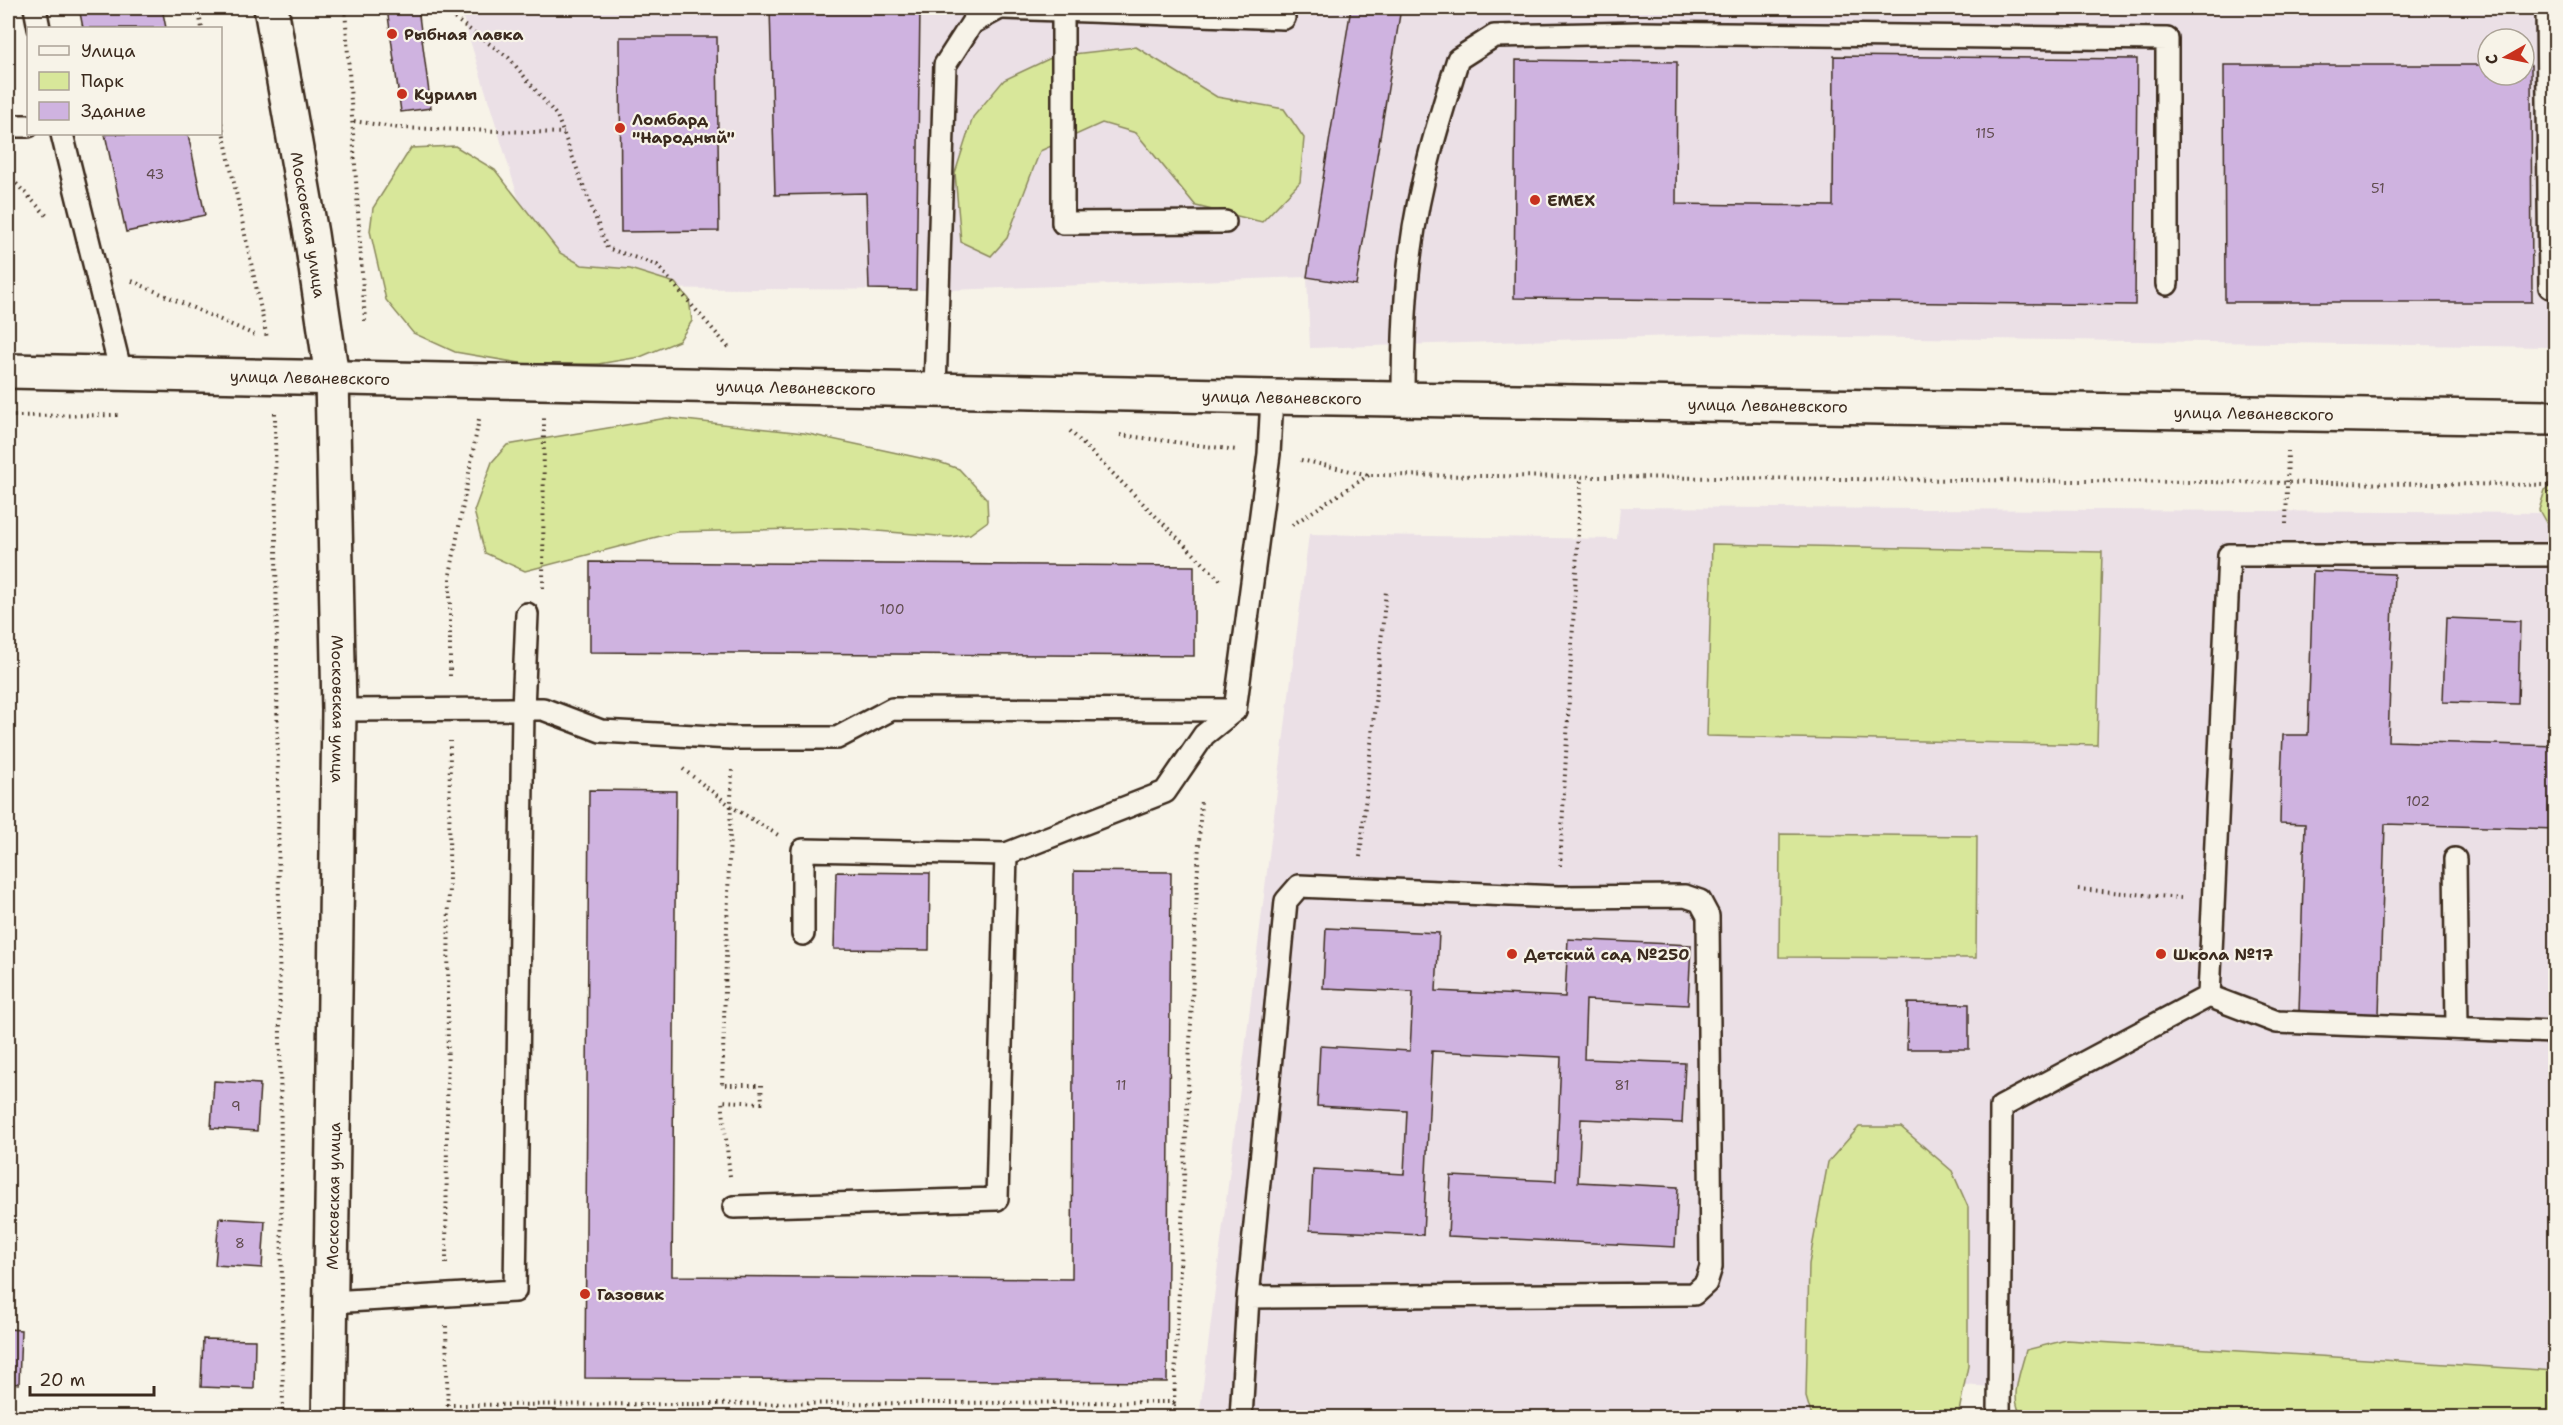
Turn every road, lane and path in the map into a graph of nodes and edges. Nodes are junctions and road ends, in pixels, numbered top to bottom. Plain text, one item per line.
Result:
1 (35, 8) edge
2 (198, 8) edge
3 (271, 8) edge
4 (345, 8) edge
5 (441, 8) edge
6 (1001, 8) edge
7 (2547, 8) edge
8 (1063, 10) junction
9 (1284, 18) dead end
10 (39, 27) edge
11 (202, 27) edge
12 (354, 121) junction
13 (8, 126) edge
14 (27, 126) edge
15 (222, 127) edge
16 (564, 133) junction
17 (62, 135) edge
18 (1225, 222) dead end
19 (2167, 284) dead end
20 (2550, 287) dead end
21 (8, 371) edge
22 (121, 373) junction
23 (274, 377) junction
24 (332, 377) junction
25 (368, 378) junction
26 (487, 380) junction
27 (763, 386) junction
28 (935, 390) junction
29 (1272, 397) junction
30 (1403, 399) junction
31 (544, 408) dead end
32 (2290, 414) junction
33 (2556, 418) edge
34 (1079, 429) dead end
35 (1113, 434) dead end
36 (1269, 454) junction
37 (1581, 477) junction
38 (2287, 483) junction
39 (2556, 485) edge
40 (2284, 555) junction
41 (2556, 555) edge
42 (1386, 591) dead end
43 (543, 593) dead end
44 (1248, 607) junction
45 (527, 614) dead end
46 (523, 709) junction
47 (339, 710) junction
48 (450, 710) junction
49 (1235, 710) junction
50 (634, 733) junction
51 (732, 738) junction
52 (732, 807) junction
53 (803, 850) junction
54 (1006, 854) junction
55 (2455, 859) dead end
56 (2078, 889) dead end
57 (1357, 890) junction
58 (1558, 897) junction
59 (2213, 901) junction
60 (803, 934) dead end
61 (2209, 996) junction
62 (2457, 1028) junction
63 (2556, 1032) edge
64 (734, 1207) joint
65 (446, 1295) junction
66 (1248, 1297) junction
67 (331, 1302) junction
68 (1174, 1402) dead end
69 (283, 1418) edge
70 (329, 1418) edge
71 (447, 1418) edge
72 (1174, 1418) edge
73 (1241, 1418) edge
74 (2000, 1418) edge

1 - 10 lane
2 - 11 path
3 - 24 street, Московская улица
4 - 12 path
5 - 16 path
6 - 8 lane
6 - 28 lane
7 - 20 lane
8 - 9 lane
8 - 18 lane
12 - 16 path
12 - 25 path
13 - 14 lane
15 - 23 path
16 - 27 path
17 - 22 lane
19 - 30 lane
21 - 22 street, улица Леваневского
22 - 23 street, улица Леваневского
23 - 24 street, улица Леваневского
23 - 69 path
24 - 25 street, улица Леваневского
24 - 47 street, Московская улица
25 - 26 street, улица Леваневского
26 - 27 street, улица Леваневского
26 - 48 path
27 - 28 street, улица Леваневского
28 - 29 street, улица Леваневского
29 - 30 street, улица Леваневского
29 - 36 lane
30 - 32 street, улица Леваневского
31 - 43 path
32 - 33 street, улица Леваневского
32 - 38 path
34 - 44 path
35 - 36 path
36 - 37 path
36 - 44 lane
37 - 38 path
37 - 58 path
38 - 39 path
38 - 40 path
40 - 41 lane
40 - 59 lane
42 - 57 path
44 - 49 lane
45 - 46 lane
46 - 48 lane
46 - 50 lane
46 - 65 lane
47 - 48 lane
47 - 67 street, Московская улица
48 - 65 path
49 - 51 lane
49 - 54 lane
50 - 51 lane
50 - 52 path
51 - 52 path
52 - 53 path
52 - 64 path
53 - 54 lane
53 - 60 lane
54 - 64 lane
55 - 62 lane
56 - 59 path
57 - 58 lane
57 - 66 lane
58 - 66 lane
59 - 61 lane
61 - 62 lane
61 - 74 lane
62 - 63 lane
65 - 67 lane
65 - 71 path
66 - 73 lane
67 - 70 street, Московская улица
68 - 72 path

